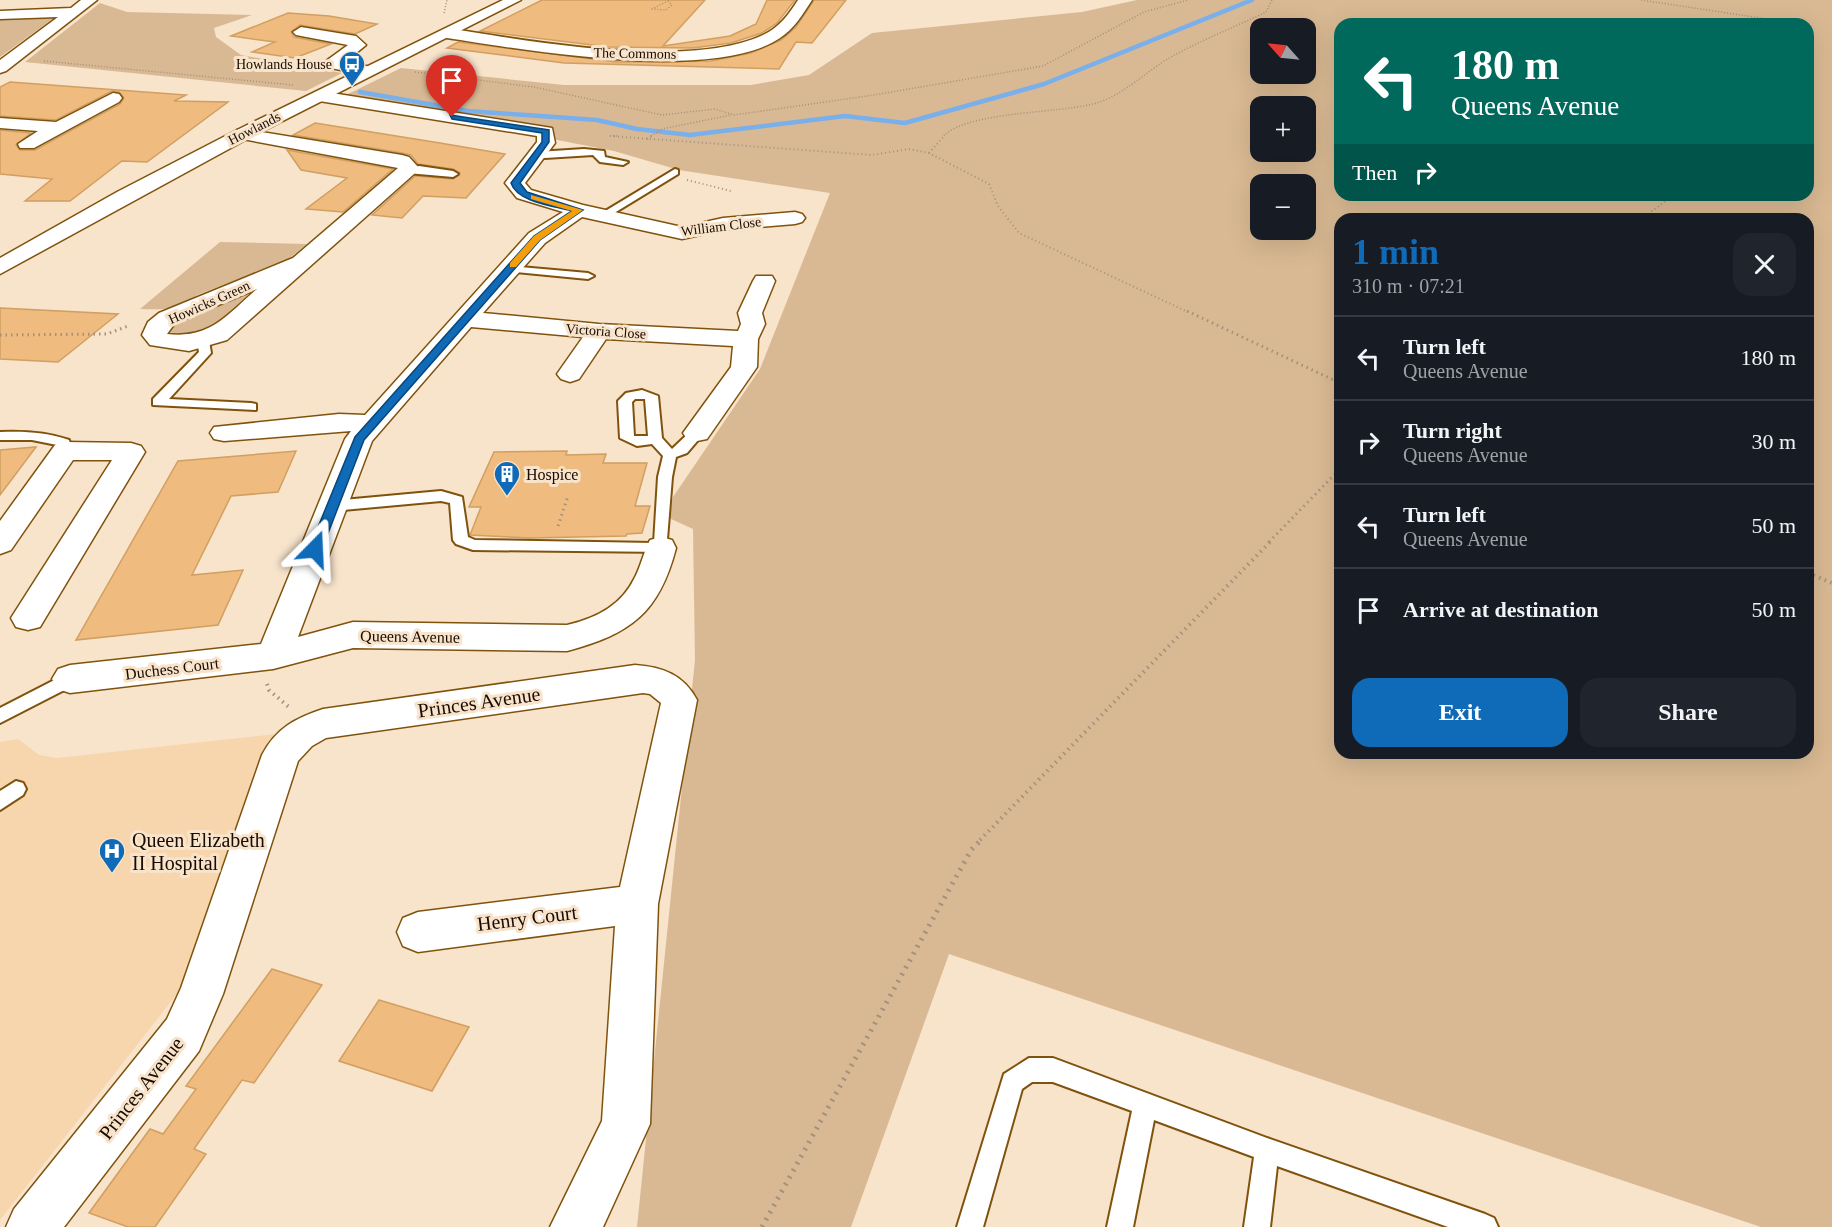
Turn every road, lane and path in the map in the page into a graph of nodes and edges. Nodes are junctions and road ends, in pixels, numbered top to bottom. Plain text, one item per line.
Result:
1 (90, 0) edge
2 (514, 0) edge
3 (805, 0) edge
4 (1188, 0) edge
5 (1272, 0) edge
6 (1641, 0) edge
7 (669, 1) edge
8 (73, 12) junction
9 (0, 15) edge
10 (1761, 18) edge
11 (301, 32) dead end
12 (447, 33) junction
13 (15, 58) junction
14 (0, 68) edge
15 (374, 69) junction
16 (326, 93) junction
17 (113, 98) dead end
18 (734, 115) junction
19 (0, 123) edge
20 (57, 127) junction
21 (243, 134) junction
22 (602, 136) dead end
23 (646, 139) junction
24 (27, 144) dead end
25 (929, 153) junction
26 (537, 154) junction
27 (623, 162) dead end
28 (407, 170) junction
29 (453, 174) dead end
30 (672, 174) joint
31 (731, 191) dead end
32 (1665, 201) edge
33 (591, 213) junction
34 (1650, 213) edge
35 (795, 218) dead end
36 (303, 262) junction
37 (0, 267) edge
38 (509, 269) junction
39 (588, 276) dead end
40 (764, 281) dead end
41 (167, 318) junction
42 (465, 319) junction
43 (599, 331) junction
44 (0, 335) edge
45 (746, 339) junction
46 (203, 341) junction
47 (570, 374) dead end
48 (1334, 380) edge
49 (251, 407) dead end
50 (373, 424) junction
51 (224, 433) dead end
52 (697, 433) joint
53 (0, 436) edge
54 (655, 439) dead end
55 (65, 451) junction
56 (670, 455) junction
57 (1334, 475) edge
58 (568, 496) dead end
59 (332, 506) junction
60 (0, 543) edge
61 (550, 546) junction
62 (661, 548) junction
63 (1814, 576) edge
64 (1832, 583) edge
65 (28, 618) dead end
66 (273, 656) junction
67 (70, 680) joint
68 (0, 716) edge
69 (300, 734) junction
70 (16, 789) dead end
71 (0, 802) edge
72 (637, 904) junction
73 (418, 932) dead end
74 (1145, 1105) junction
75 (1267, 1150) junction
76 (32, 1227) edge
77 (576, 1227) edge
78 (762, 1227) edge
79 (970, 1227) edge
80 (1120, 1227) edge
81 (1257, 1227) edge
82 (1485, 1227) edge

1 - 8 street
2 - 12 street, Howlands
3 - 12 street, The Commons
4 - 18 path
5 - 25 path
6 - 10 path
7 - 7 path
8 - 9 street
8 - 13 street
11 - 15 street
12 - 15 street, Howlands
13 - 14 street
13 - 16 path
15 - 16 street, Howlands
15 - 18 path
16 - 21 street, Howlands
16 - 26 street
17 - 20 street
18 - 23 path
19 - 20 street
20 - 24 street
21 - 28 street
21 - 37 street, Howlands
22 - 23 path
23 - 25 path
25 - 48 path
26 - 27 lane
26 - 33 street
28 - 29 lane
28 - 36 street, Howicks Green
30 - 31 path
30 - 33 lane
32 - 34 path
33 - 35 street, William Close
33 - 38 street
36 - 41 street, Howicks Green
36 - 46 street, Howicks Green
38 - 39 lane
38 - 42 street
40 - 45 street
41 - 44 path
41 - 46 street, Howicks Green
42 - 43 street, Victoria Close
42 - 50 street
43 - 45 street, Victoria Close
43 - 47 street
45 - 52 street
46 - 49 lane
50 - 51 street
50 - 59 street
52 - 56 lane
53 - 55 lane
54 - 56 lane
55 - 60 street
55 - 65 street
56 - 62 lane
57 - 78 path
58 - 61 path
59 - 61 lane
59 - 66 street
61 - 62 lane
62 - 66 street, Queens Avenue
63 - 64 path
66 - 67 street, Duchess Court
66 - 69 path
67 - 68 lane
69 - 72 street, Princes Avenue
69 - 76 street, Princes Avenue
70 - 71 lane
72 - 73 street, Henry Court
72 - 77 street, Princes Avenue
74 - 75 lane
74 - 79 lane
74 - 80 lane
75 - 81 lane
75 - 82 lane

